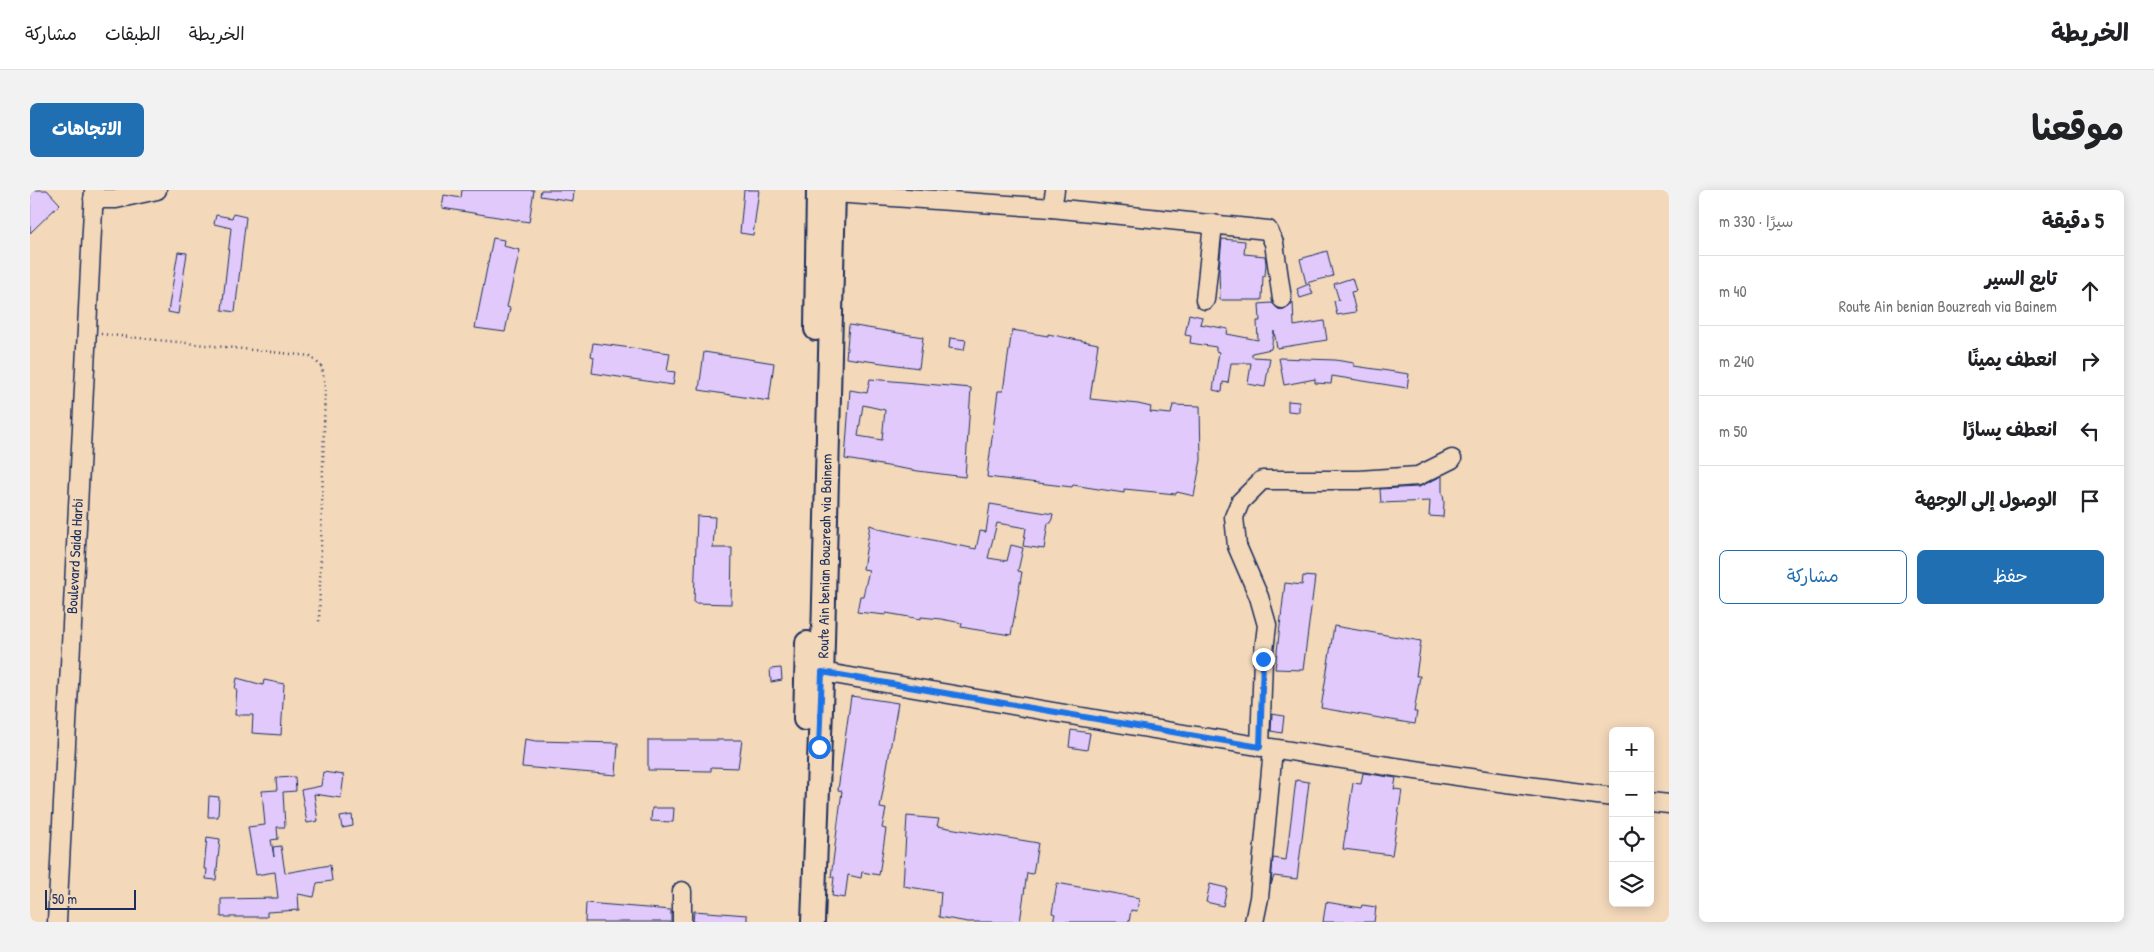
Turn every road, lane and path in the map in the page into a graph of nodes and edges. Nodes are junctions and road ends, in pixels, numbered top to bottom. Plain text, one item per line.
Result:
1 (157, 190) edge
2 (1054, 190) edge
3 (829, 191) edge
4 (94, 194) edge
5 (1052, 208) junction
6 (1213, 224) junction
7 (1282, 299) dead end
8 (1206, 300) dead end
9 (87, 332) junction
10 (1452, 459) dead end
11 (319, 624) dead end
12 (822, 672) junction
13 (1267, 748) junction
14 (1609, 796) edge
15 (1654, 802) edge
16 (1669, 804) edge
17 (682, 891) dead end
18 (57, 922) edge
19 (682, 922) edge
20 (798, 922) edge
21 (813, 922) edge
22 (1254, 922) edge

1 - 4 street
2 - 5 street
3 - 5 street
3 - 12 main road, Route Ain benian Bouzreah via Bainem
3 - 20 main road, Route Ain benian Bouzreah via Bainem
4 - 9 street, Boulevard Saida Harbi
5 - 6 street
6 - 7 street
6 - 8 street
9 - 11 path
9 - 18 street, Boulevard Saida Harbi
10 - 13 street
12 - 13 street
12 - 21 main road, Route Ain benian Bouzreah via Bainem
13 - 14 street
13 - 22 street
15 - 16 street
17 - 19 street

